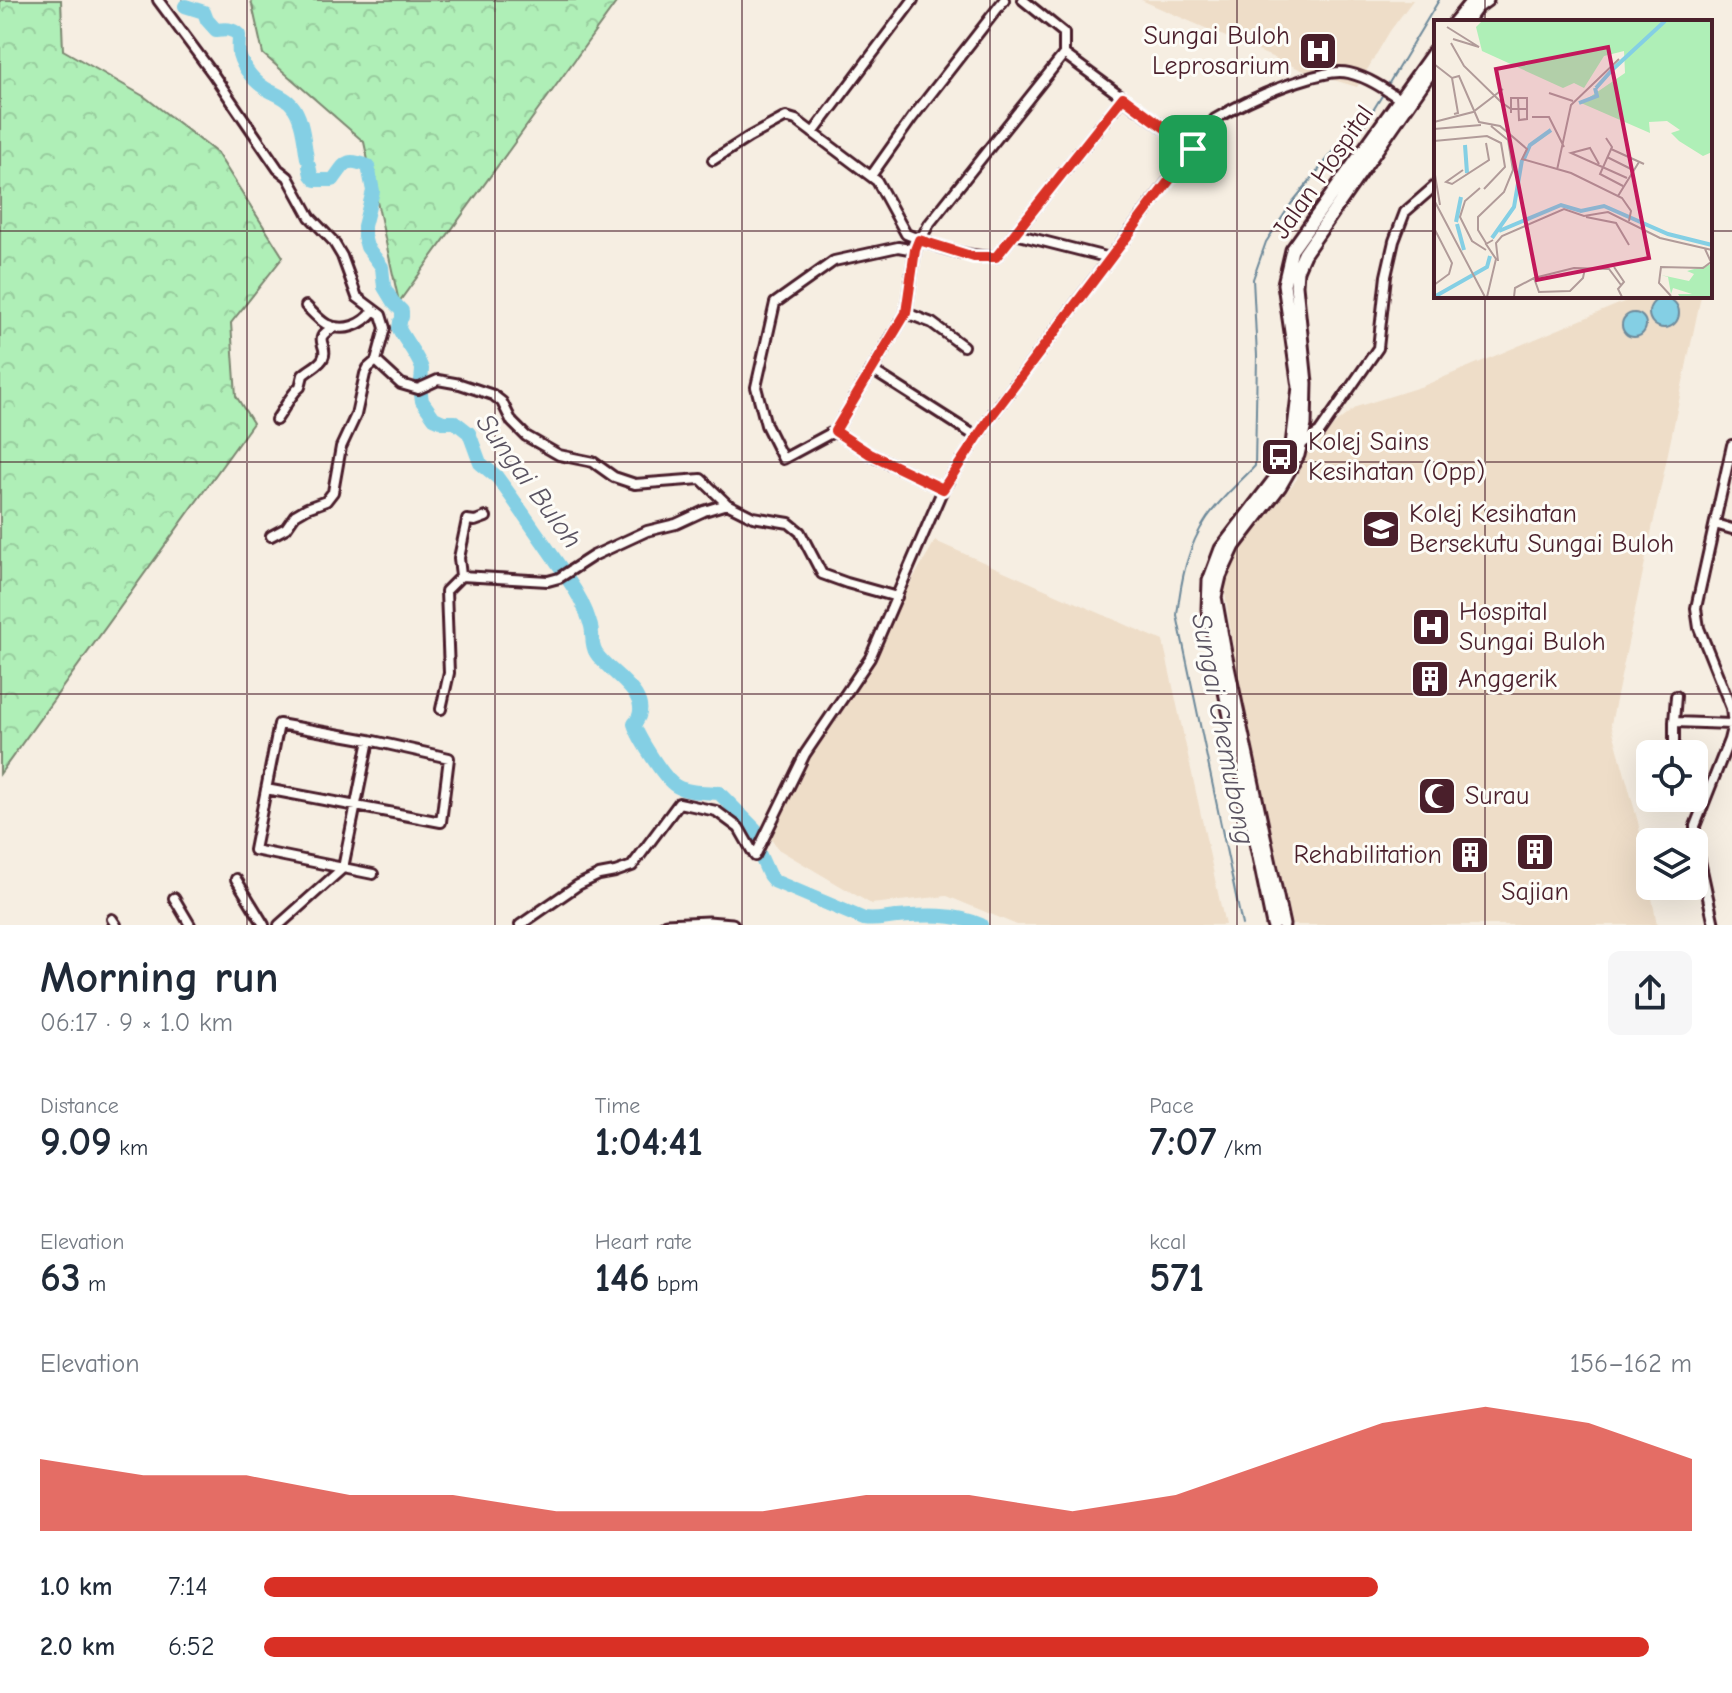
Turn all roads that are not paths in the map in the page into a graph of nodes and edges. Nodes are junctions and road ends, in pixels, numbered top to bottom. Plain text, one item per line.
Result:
1 (158, 0) edge
2 (913, 0) edge
3 (1004, 0) edge
4 (1023, 0) edge
5 (1473, 0) edge
6 (1487, 0) edge
7 (1457, 20) edge
8 (1467, 20) edge
9 (1434, 52) edge
10 (1064, 54) junction
11 (1434, 66) edge
12 (1123, 97) junction
13 (1401, 99) junction
14 (813, 133) junction
15 (1193, 149) junction
16 (713, 160) dead end
17 (871, 176) junction
18 (1434, 187) edge
19 (1015, 234) junction
20 (919, 240) junction
21 (915, 250) junction
22 (1110, 258) junction
23 (306, 306) dead end
24 (374, 310) junction
25 (906, 313) junction
26 (335, 327) junction
27 (963, 346) dead end
28 (376, 361) junction
29 (872, 370) junction
30 (276, 420) dead end
31 (835, 431) junction
32 (977, 437) junction
33 (1296, 445) junction
34 (1732, 445) edge
35 (943, 489) junction
36 (727, 504) junction
37 (486, 517) dead end
38 (1715, 524) junction
39 (1732, 529) edge
40 (271, 536) dead end
41 (461, 576) junction
42 (897, 597) junction
43 (1676, 696) dead end
44 (441, 709) dead end
45 (1732, 717) edge
46 (1674, 722) junction
47 (1732, 726) edge
48 (369, 740) junction
49 (1674, 740) edge
50 (266, 789) junction
51 (356, 807) junction
52 (343, 868) junction
53 (373, 874) dead end
54 (236, 879) dead end
55 (174, 898) dead end
56 (190, 925) edge
57 (264, 925) edge
58 (279, 925) edge
59 (520, 925) edge
60 (666, 925) edge
61 (732, 925) edge
62 (1273, 925) edge
63 (1283, 925) edge
64 (1714, 925) edge

1 - 24 street
2 - 14 street
3 - 17 street
4 - 10 street
5 - 7 main road
6 - 8 main road
9 - 13 main road, Jalan Hospital
10 - 12 street
10 - 20 street
11 - 13 main road, Jalan Hospital
12 - 15 street
12 - 19 street
13 - 15 street
13 - 33 main road, Jalan Hospital
14 - 16 street
14 - 17 street
15 - 22 street
17 - 20 street
18 - 33 street
19 - 20 street
19 - 22 street
20 - 21 street
21 - 25 street
21 - 31 street
22 - 32 street
23 - 26 street
24 - 26 street
24 - 28 street
25 - 27 street
25 - 29 street
26 - 30 street
28 - 36 street
28 - 40 street
29 - 31 street
29 - 32 street
31 - 35 street
32 - 35 street
33 - 62 main road, Jalan Hospital
33 - 63 main road, Jalan Hospital
34 - 38 street
35 - 42 street
36 - 41 street
36 - 42 street
37 - 41 street
38 - 39 street
38 - 45 street
41 - 44 street
42 - 59 street
43 - 46 street
46 - 47 street
46 - 49 street
47 - 64 street
48 - 50 street
48 - 51 street
48 - 51 street
50 - 51 street
50 - 52 street
51 - 52 street
52 - 53 street
52 - 58 street
54 - 57 street
55 - 56 street
60 - 61 main road

